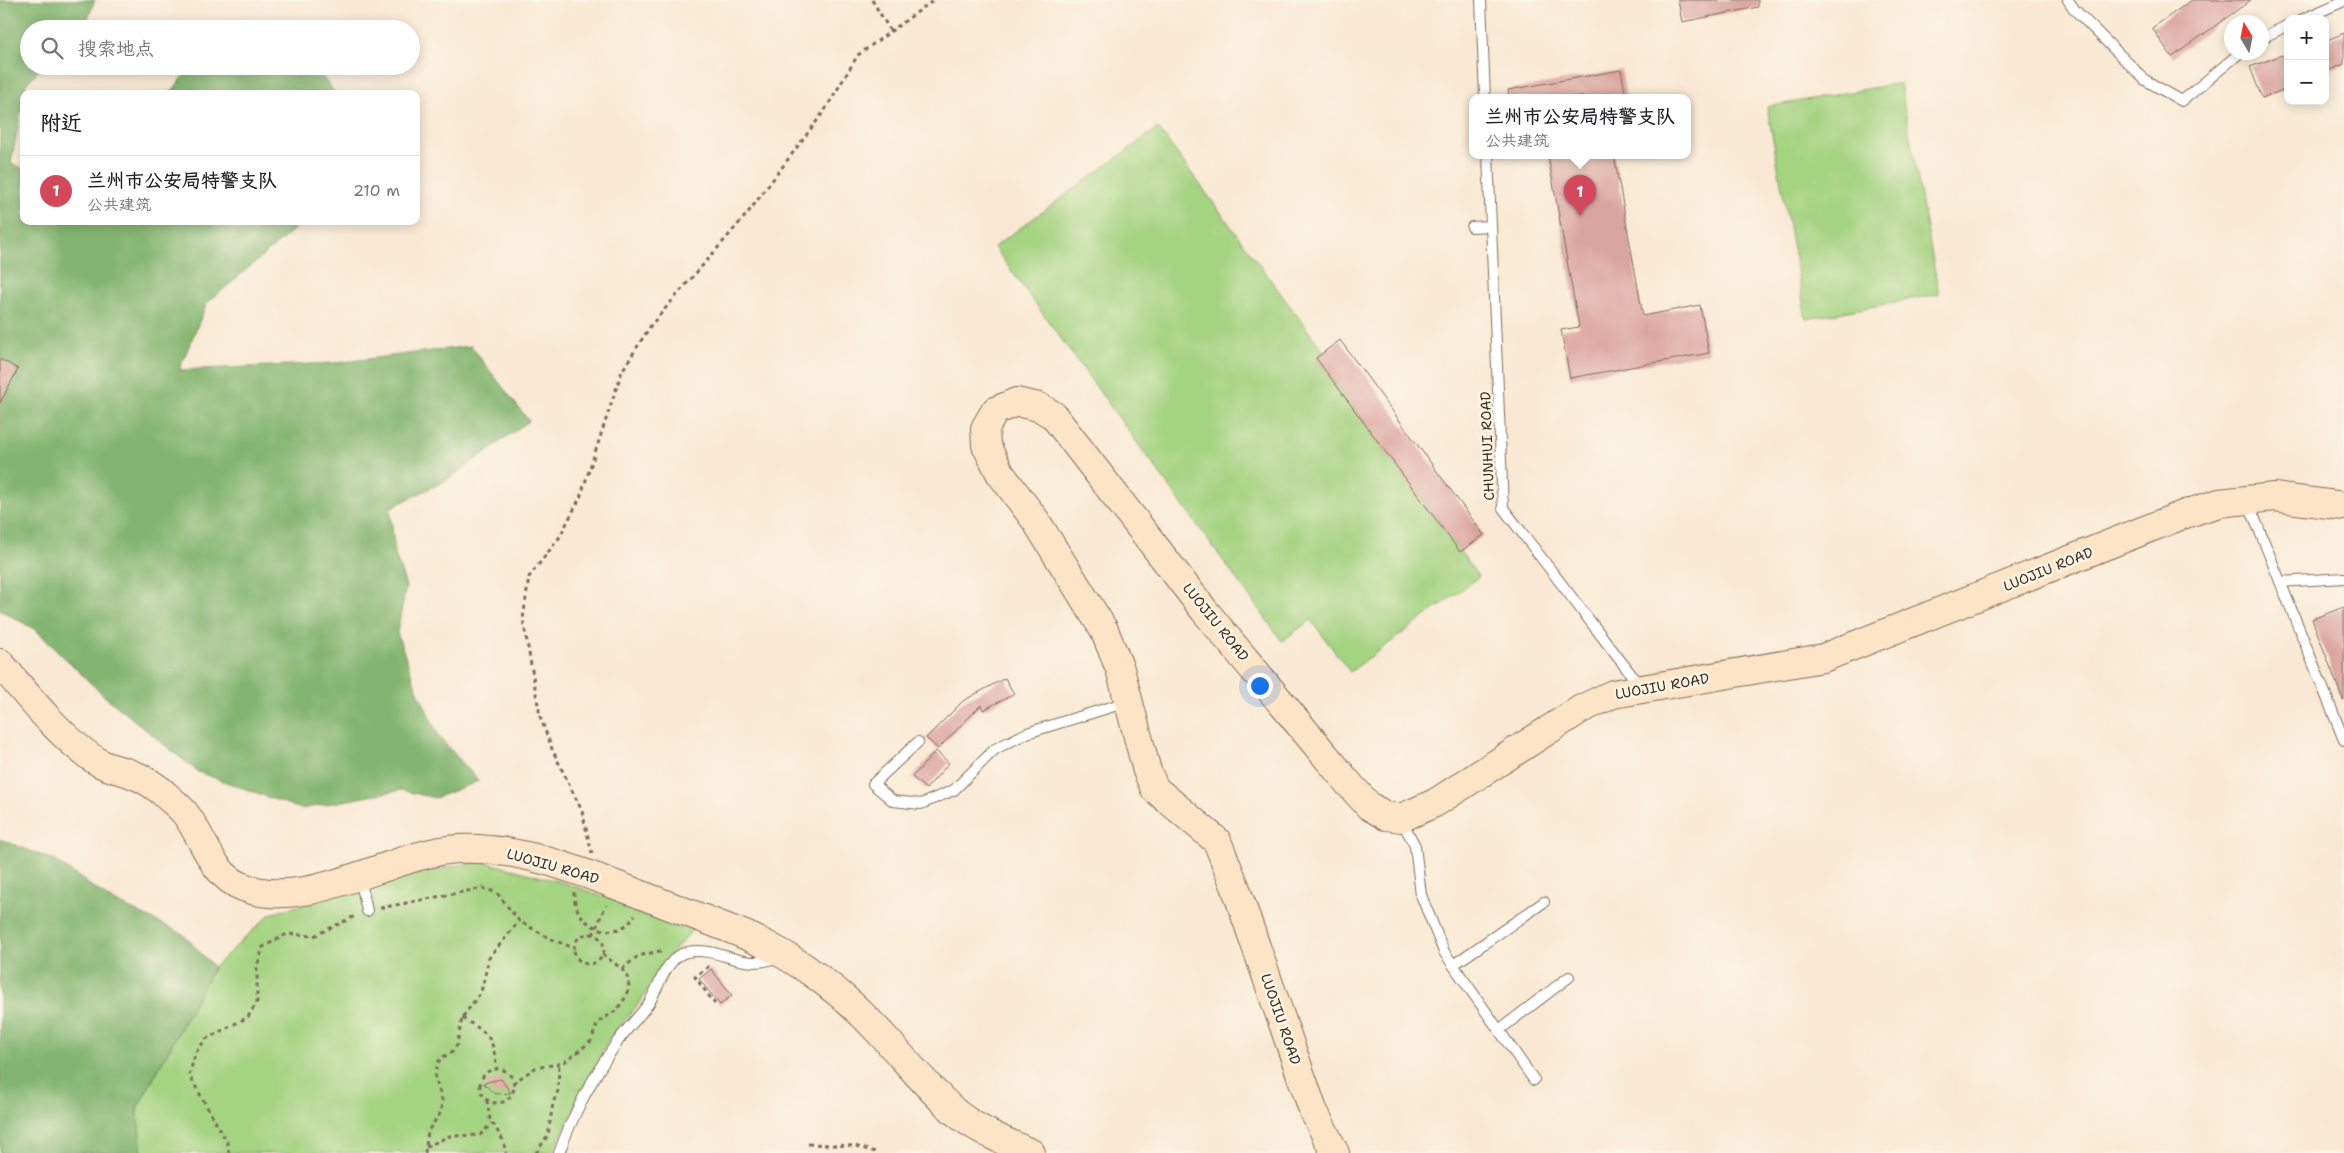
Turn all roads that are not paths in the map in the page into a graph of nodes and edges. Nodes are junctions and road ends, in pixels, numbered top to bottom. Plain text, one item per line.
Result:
1 (1481, 0) edge
2 (2068, 0) edge
3 (2344, 1) edge
4 (2312, 15) edge
5 (2284, 27) edge
6 (2269, 34) edge
7 (2231, 60) edge
8 (1485, 94) edge
9 (1488, 159) edge
10 (1491, 226) junction
11 (1472, 227) dead end
12 (2247, 498) junction
13 (2344, 506) edge
14 (2344, 578) edge
15 (2280, 582) junction
16 (0, 663) edge
17 (1642, 689) junction
18 (1130, 702) junction
19 (2344, 740) edge
20 (918, 742) dead end
21 (1401, 818) junction
22 (360, 877) junction
23 (1544, 902) dead end
24 (367, 910) road end
25 (782, 954) junction
26 (1453, 965) junction
27 (1569, 977) dead end
28 (1499, 1030) junction
29 (1534, 1080) dead end
30 (559, 1153) edge
31 (1031, 1153) edge
32 (1335, 1153) edge

1 - 8 lane
2 - 7 lane
3 - 4 lane
5 - 6 lane
9 - 10 lane, CHUNHUI ROAD
10 - 11 lane
10 - 17 lane, CHUNHUI ROAD
12 - 13 street, LUOJIU ROAD
12 - 15 lane
12 - 17 street, LUOJIU ROAD
14 - 15 lane
15 - 19 lane
16 - 22 street, LUOJIU ROAD
17 - 21 street, LUOJIU ROAD
18 - 20 lane
18 - 21 street, LUOJIU ROAD
18 - 32 street, LUOJIU ROAD
21 - 26 lane
22 - 24 lane
22 - 25 street, LUOJIU ROAD
23 - 26 lane
25 - 30 lane
25 - 31 street, LUOJIU ROAD
26 - 28 lane
27 - 28 lane
28 - 29 lane

